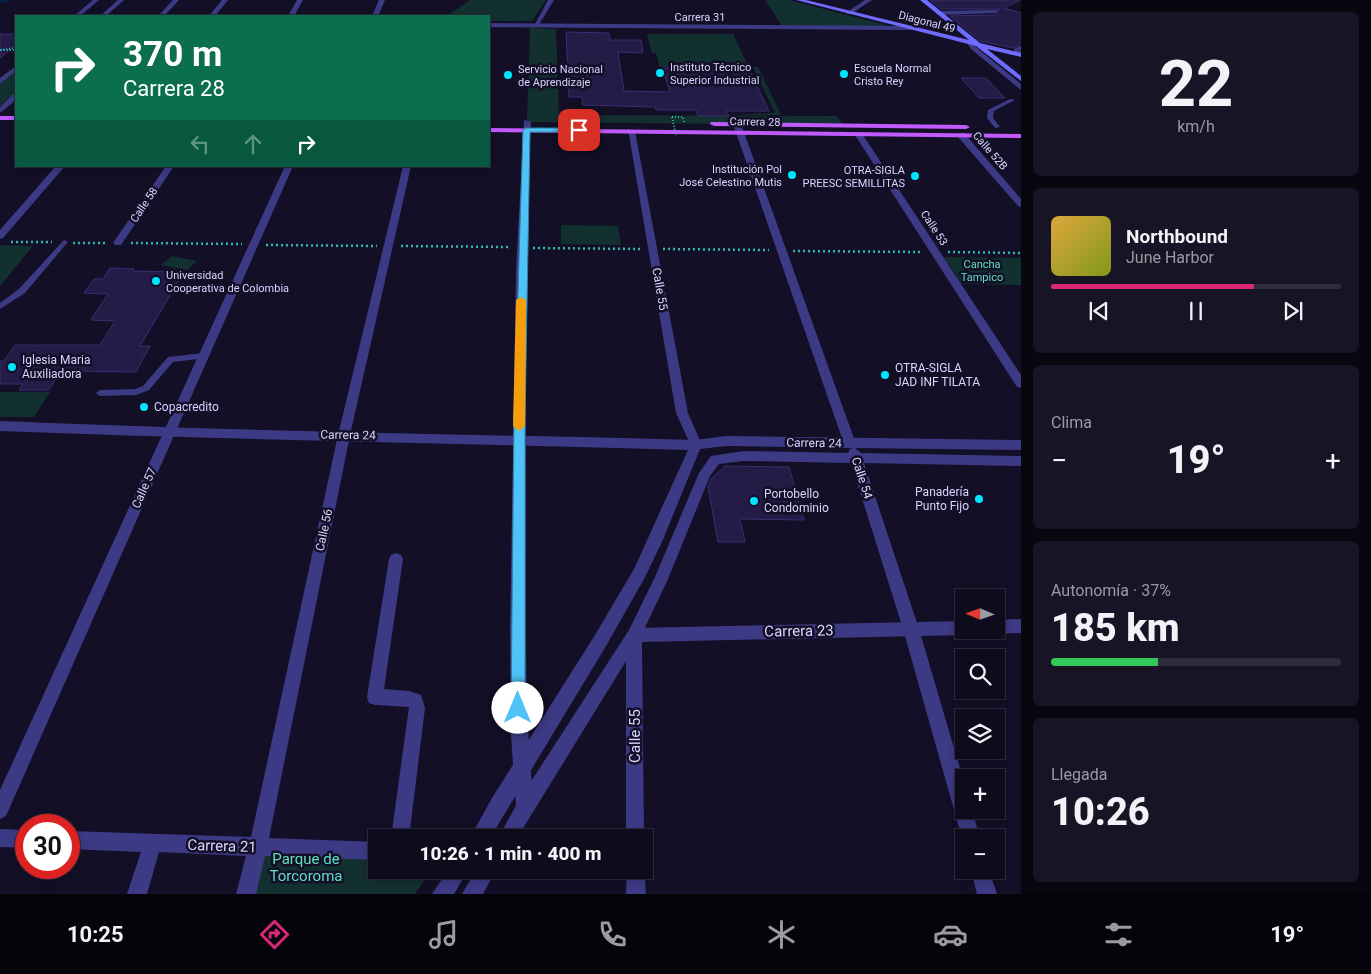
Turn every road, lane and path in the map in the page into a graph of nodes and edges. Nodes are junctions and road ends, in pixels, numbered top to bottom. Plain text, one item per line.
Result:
1 (96, 0) edge
2 (120, 0) edge
3 (176, 0) edge
4 (225, 0) edge
5 (300, 0) edge
6 (382, 0) edge
7 (551, 0) edge
8 (799, 0) edge
9 (812, 0) edge
10 (869, 0) edge
11 (923, 0) edge
12 (996, 11) dead end
13 (851, 12) junction
14 (939, 13) junction
15 (78, 15) edge
16 (104, 15) edge
17 (162, 15) edge
18 (213, 15) edge
19 (291, 15) edge
20 (376, 15) edge
21 (490, 25) edge
22 (536, 25) junction
23 (910, 28) junction
24 (974, 42) junction
25 (1019, 52) edge
26 (1021, 64) edge
27 (15, 69) edge
28 (1021, 79) edge
29 (0, 82) edge
30 (1021, 88) edge
31 (15, 97) edge
32 (1012, 100) dead end
33 (0, 111) edge
34 (683, 117) dead end
35 (0, 118) edge
36 (15, 118) edge
37 (490, 122) edge
38 (0, 125) edge
39 (15, 125) edge
40 (527, 126) junction
41 (998, 127) junction
42 (1021, 128) edge
43 (739, 129) junction
44 (490, 130) edge
45 (631, 130) junction
46 (676, 135) dead end
47 (859, 135) junction
48 (961, 135) junction
49 (1021, 136) edge
50 (60, 167) edge
51 (169, 167) edge
52 (289, 167) edge
53 (407, 167) edge
54 (1021, 204) edge
55 (0, 236) edge
56 (65, 242) dead end
57 (118, 243) dead end
58 (0, 307) edge
59 (204, 356) junction
60 (1021, 384) edge
61 (100, 393) dead end
62 (1, 427) edge
63 (169, 433) junction
64 (344, 435) junction
65 (519, 439) junction
66 (696, 445) junction
67 (1021, 445) edge
68 (853, 451) junction
69 (715, 460) junction
70 (1021, 461) edge
71 (396, 558) dead end
72 (1021, 626) edge
73 (1005, 627) edge
74 (955, 628) edge
75 (911, 629) junction
76 (634, 635) junction
77 (520, 766) junction
78 (525, 806) junction
79 (0, 810) edge
80 (401, 829) edge
81 (484, 829) edge
82 (512, 829) edge
83 (636, 829) edge
84 (968, 829) edge
85 (0, 838) edge
86 (15, 839) edge
87 (80, 840) edge
88 (153, 843) junction
89 (258, 847) junction
90 (368, 851) edge
91 (453, 879) edge
92 (481, 879) edge
93 (636, 879) edge
94 (983, 879) edge
95 (137, 894) edge
96 (246, 894) edge
97 (442, 894) edge
98 (472, 894) edge
99 (636, 894) edge
100 (987, 894) edge

1 - 15 street
2 - 16 street
3 - 17 street
4 - 18 street
5 - 19 street
6 - 20 street
7 - 22 street
8 - 13 main road, Diagonal 49
9 - 13 main road, Diagonal 49
10 - 13 street
11 - 14 main road
12 - 14 street
13 - 23 main road, Diagonal 49
13 - 24 main road, Diagonal 49
14 - 24 main road
21 - 22 street, Carrera 31
22 - 23 street, Carrera 31
23 - 24 main road, Diagonal 49
24 - 25 main road, Diagonal 49
24 - 28 main road
24 - 30 street
25 - 26 main road
27 - 29 street
31 - 33 street
32 - 41 lane
34 - 46 path, bridge
35 - 36 main road
37 - 40 main road, Carrera 28
38 - 39 main road
40 - 43 main road, Carrera 28
40 - 44 main road, Carrera 28
40 - 45 main road, Carrera 28
40 - 65 street
41 - 42 main road, Carrera 28
41 - 43 main road, Carrera 28
43 - 45 main road, Carrera 28
43 - 47 main road, Carrera 28
43 - 68 street, Calle 54
45 - 66 street, Calle 55
47 - 48 main road, Carrera 28
47 - 60 street, Calle 53
48 - 49 main road, Carrera 28
48 - 54 street, Calle 52B
50 - 55 street
51 - 57 street, Calle 58
52 - 59 street, Calle 57
53 - 64 street, Calle 56
56 - 58 lane
59 - 61 lane
59 - 63 street, Calle 57
62 - 63 street, Carrera 24
63 - 64 street, Carrera 24
63 - 79 street, Calle 57
64 - 65 street, Carrera 24
64 - 89 street, Calle 56
65 - 66 street, Carrera 24
65 - 77 street
66 - 68 street, Carrera 24
66 - 69 street
66 - 77 street
67 - 68 street, Carrera 24
68 - 69 street, Carrera 24
68 - 70 street, Carrera 24
68 - 75 street, Calle 54
69 - 76 street
71 - 80 street
72 - 73 street
74 - 75 street, Carrera 23
75 - 76 street, Carrera 23
75 - 84 street, Calle 54
76 - 78 street
76 - 83 street, Calle 55
77 - 78 street
77 - 81 street
78 - 82 street
85 - 86 street
87 - 88 street, Carrera 21
88 - 89 street, Carrera 21
88 - 95 street
89 - 90 street, Carrera 21
89 - 96 street, Calle 56
91 - 97 street
92 - 98 street
93 - 99 street
94 - 100 street

